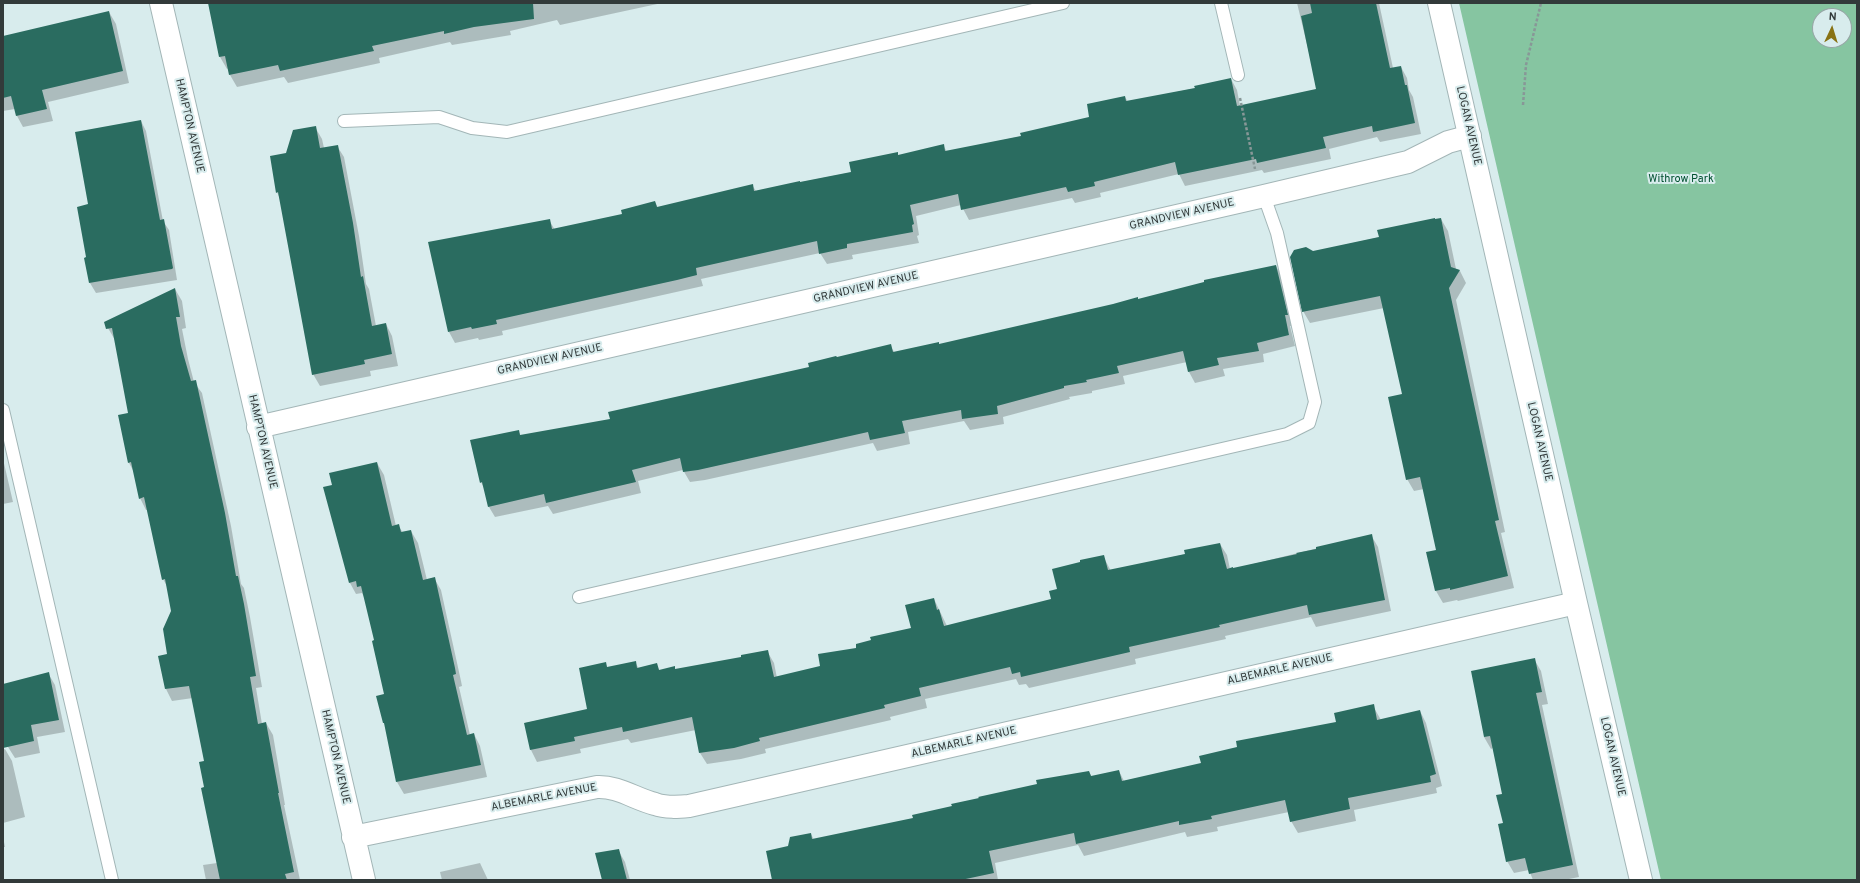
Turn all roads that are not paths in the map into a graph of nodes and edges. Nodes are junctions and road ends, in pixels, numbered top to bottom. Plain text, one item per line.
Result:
1 (161, 3) edge
2 (1063, 3) edge
3 (1221, 3) edge
4 (1439, 3) edge
5 (1238, 75) road end
6 (344, 121) dead end
7 (1470, 136) junction
8 (1264, 196) junction
9 (3, 410) edge
10 (258, 427) junction
11 (579, 597) dead end
12 (1576, 603) junction
13 (353, 837) junction
14 (112, 880) edge
15 (364, 880) edge
16 (1641, 880) edge

1 - 10 street, HAMPTON AVENUE
2 - 6 lane
3 - 5 lane
4 - 7 street, LOGAN AVENUE
7 - 8 street, GRANDVIEW AVENUE
7 - 12 street, LOGAN AVENUE
8 - 10 street, GRANDVIEW AVENUE
8 - 11 lane
9 - 14 lane
10 - 13 street, HAMPTON AVENUE
12 - 13 street, ALBEMARLE AVENUE
12 - 16 street, LOGAN AVENUE
13 - 15 street, HAMPTON AVENUE

